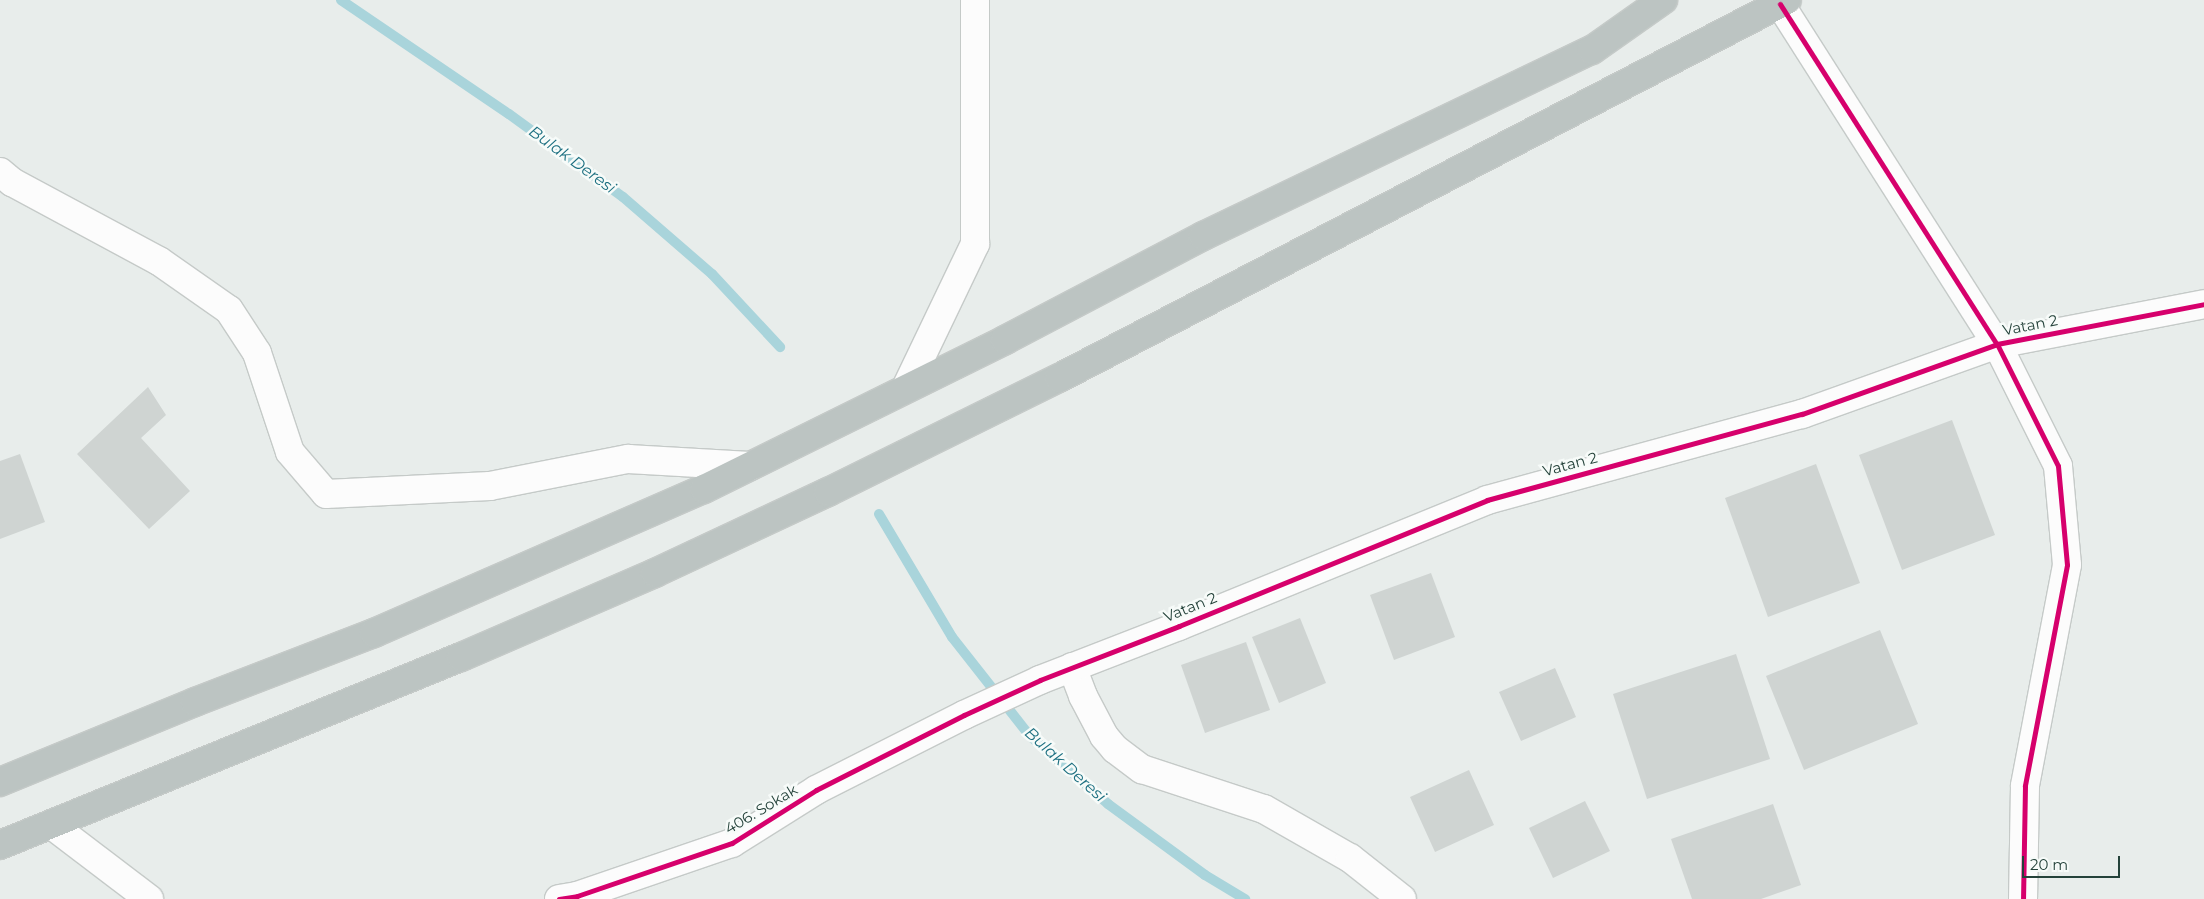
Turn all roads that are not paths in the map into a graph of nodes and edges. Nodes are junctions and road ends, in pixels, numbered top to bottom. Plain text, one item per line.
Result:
1 (975, 0) edge
2 (1663, 0) edge
3 (1783, 2) edge
4 (0, 172) edge
5 (2204, 304) edge
6 (1997, 344) junction
7 (906, 388) junction
8 (750, 466) junction
9 (1072, 667) junction
10 (964, 715) joint
11 (0, 782) edge
12 (52, 825) junction
13 (0, 845) edge
14 (150, 899) edge
15 (560, 899) edge
16 (1402, 899) edge
17 (2023, 899) edge

1 - 7 street
2 - 7 highway
3 - 6 street
3 - 12 highway
4 - 8 street
5 - 6 street, Vatan 2
6 - 9 street, Vatan 2
6 - 17 street
7 - 8 highway
8 - 11 highway
9 - 10 street, Vatan 2
9 - 16 street
10 - 15 street, 406. Sokak
12 - 13 highway
12 - 14 street

